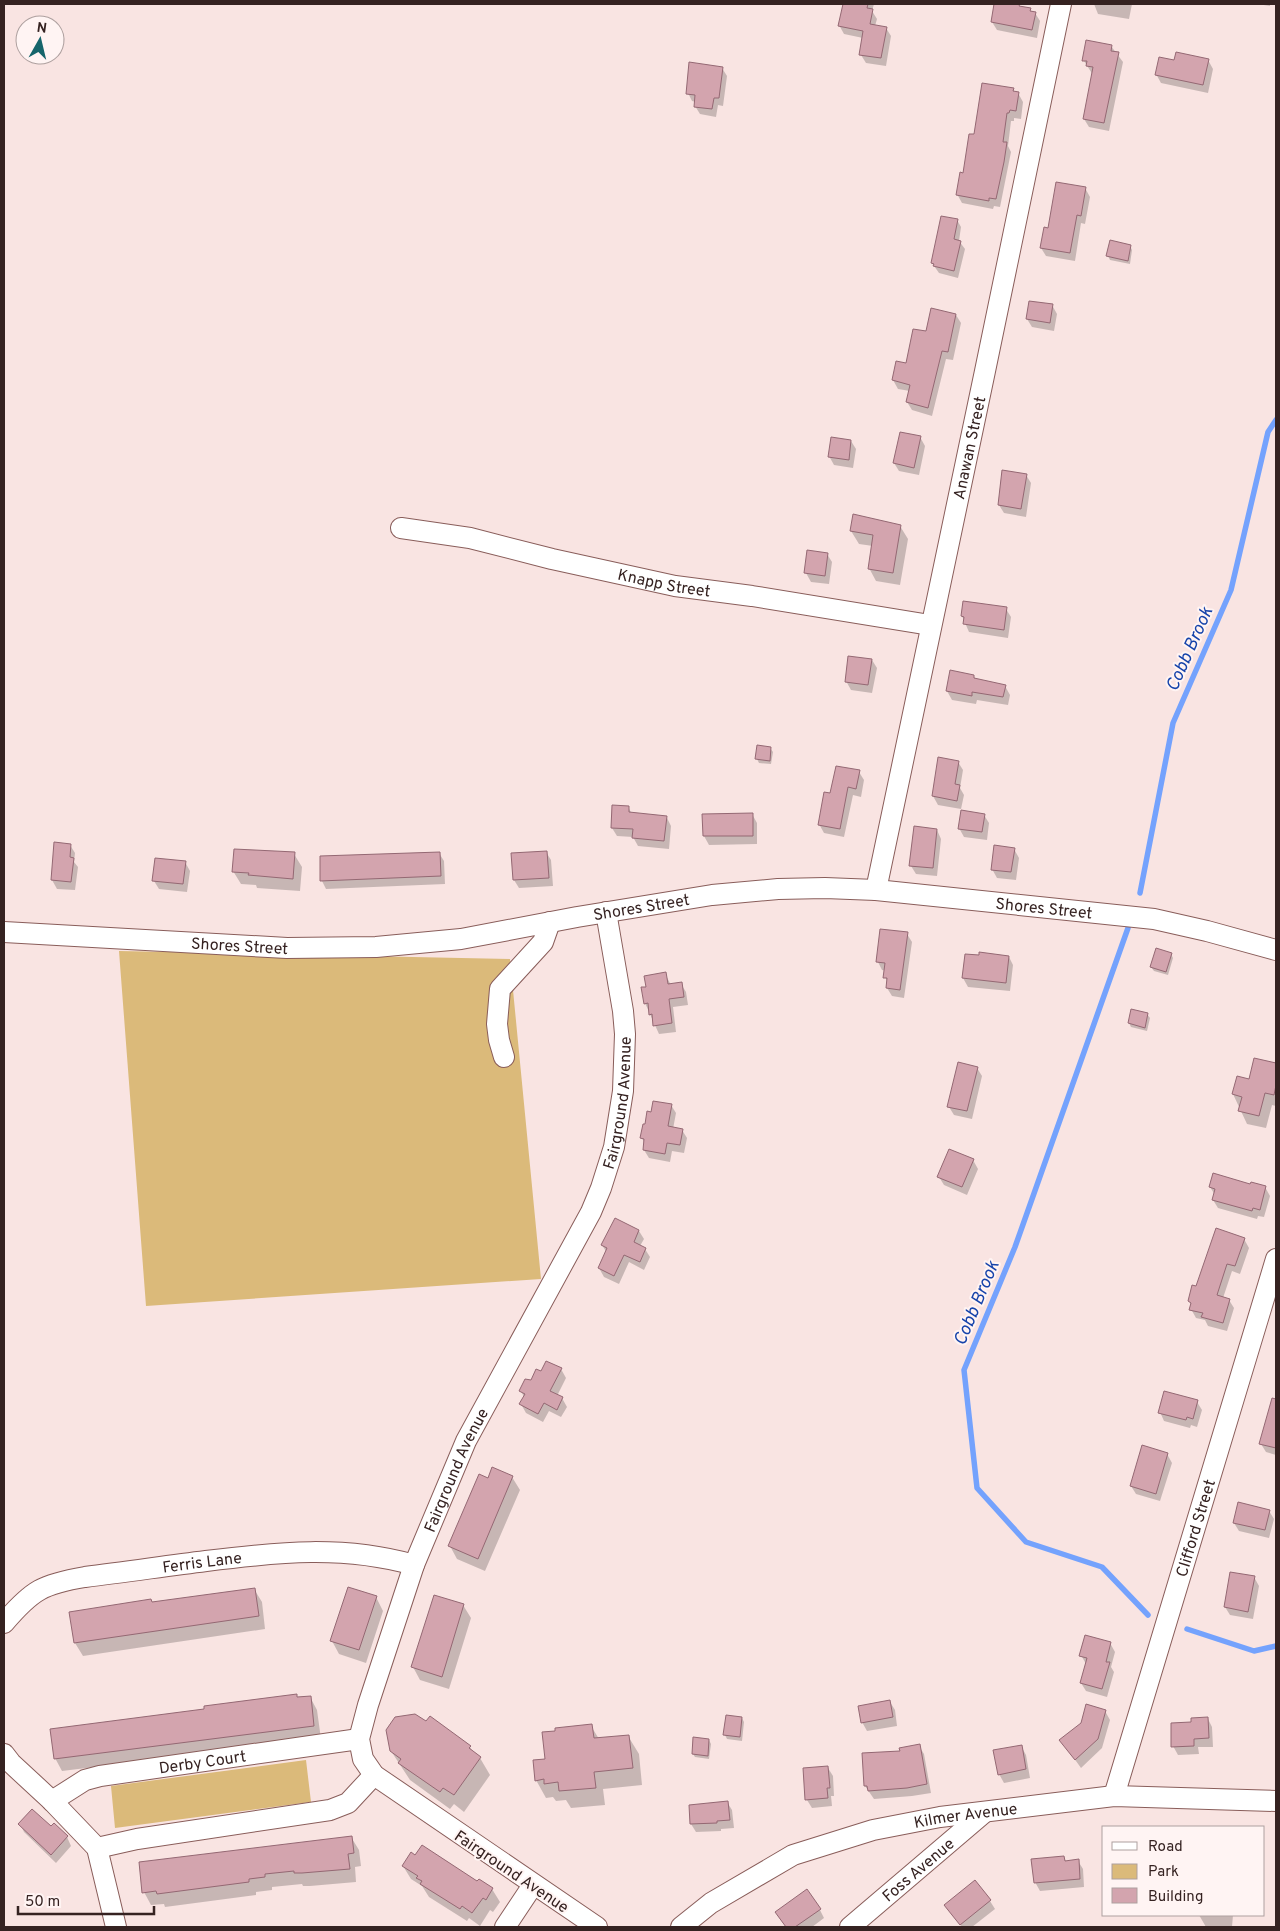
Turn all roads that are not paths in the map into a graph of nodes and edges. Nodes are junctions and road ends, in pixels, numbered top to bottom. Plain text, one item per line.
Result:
1 (1062, 4) edge
2 (401, 528) dead end
3 (930, 625) junction
4 (876, 890) junction
5 (606, 912) junction
6 (550, 922) junction
7 (4, 932) edge
8 (1276, 950) edge
9 (504, 1057) dead end
10 (1276, 1259) edge
11 (414, 1565) junction
12 (4, 1623) edge
13 (359, 1739) junction
14 (4, 1754) edge
15 (374, 1775) junction
16 (1114, 1796) junction
17 (1276, 1800) edge
18 (52, 1801) junction
19 (985, 1812) junction
20 (97, 1848) junction
21 (533, 1885) junction
22 (116, 1927) edge
23 (505, 1927) edge
24 (597, 1927) edge
25 (681, 1927) edge
26 (850, 1927) edge

1 - 3 street, Anawan Street
2 - 3 street, Knapp Street
3 - 4 street, Anawan Street
4 - 5 street, Shores Street
4 - 8 street, Shores Street
5 - 6 street, Shores Street
5 - 11 street, Fairground Avenue
6 - 7 street, Shores Street
6 - 9 street
10 - 16 street, Clifford Street
11 - 12 street, Ferris Lane
11 - 13 street, Fairground Avenue
13 - 15 street, Fairground Avenue
13 - 18 street, Derby Court
14 - 18 street
15 - 20 street
15 - 21 street, Fairground Avenue
16 - 17 street, Kilmer Avenue
16 - 19 street, Kilmer Avenue
18 - 20 street
19 - 25 street, Kilmer Avenue
19 - 26 street, Foss Avenue
20 - 22 street
21 - 23 street
21 - 24 street, Fairground Avenue

